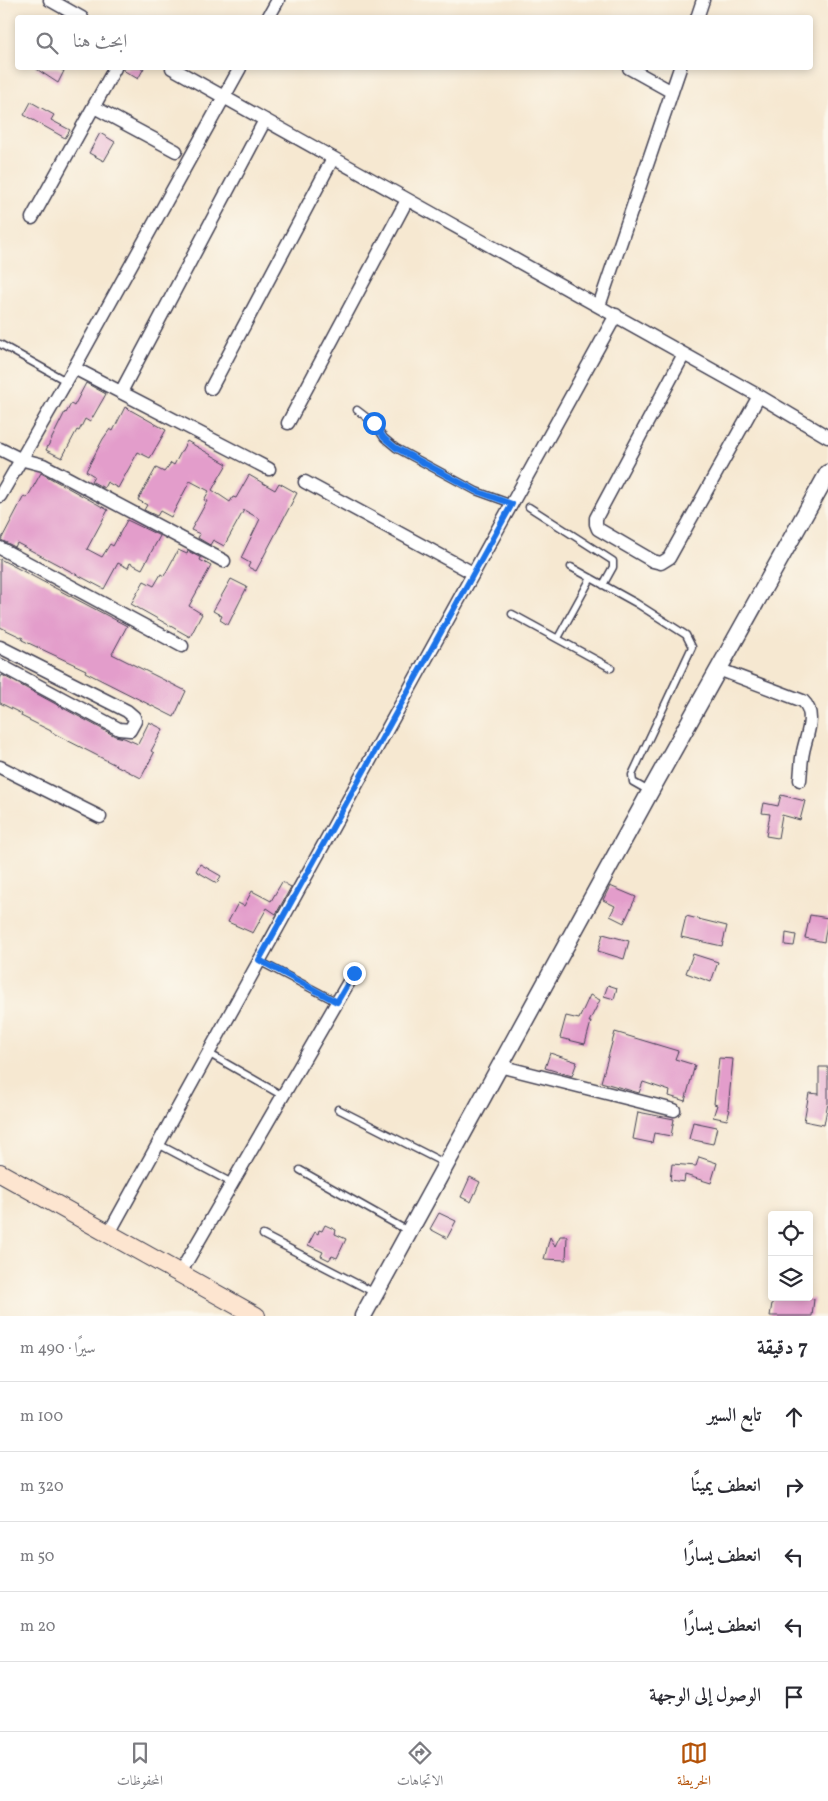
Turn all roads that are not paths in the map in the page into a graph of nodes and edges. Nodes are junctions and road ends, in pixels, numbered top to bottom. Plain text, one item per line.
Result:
1 (50, 0) edge
2 (278, 0) edge
3 (64, 3) edge
4 (78, 15) edge
5 (270, 15) edge
6 (114, 70) edge
7 (176, 70) edge
8 (239, 70) edge
9 (633, 70) edge
10 (679, 70) edge
11 (672, 92) junction
12 (224, 97) junction
13 (94, 107) junction
14 (265, 120) junction
15 (176, 151) dead end
16 (333, 158) junction
17 (407, 200) junction
18 (32, 218) dead end
19 (599, 306) junction
20 (616, 315) junction
21 (0, 344) edge
22 (684, 354) junction
23 (74, 368) junction
24 (66, 381) junction
25 (211, 388) dead end
26 (121, 392) junction
27 (759, 396) junction
28 (357, 410) dead end
29 (288, 423) dead end
30 (828, 437) edge
31 (0, 449) edge
32 (20, 459) junction
33 (269, 469) dead end
34 (828, 473) edge
35 (306, 482) dead end
36 (0, 496) edge
37 (512, 504) junction
38 (529, 507) dead end
39 (0, 548) edge
40 (224, 561) dead end
41 (571, 567) dead end
42 (473, 573) junction
43 (591, 578) junction
44 (604, 585) junction
45 (512, 614) dead end
46 (558, 638) junction
47 (182, 646) dead end
48 (0, 647) edge
49 (0, 665) edge
50 (611, 668) dead end
51 (718, 668) junction
52 (0, 766) edge
53 (800, 780) dead end
54 (650, 792) junction
55 (100, 817) dead end
56 (259, 960) junction
57 (354, 973) dead end
58 (337, 1002) junction
59 (208, 1053) junction
60 (499, 1066) junction
61 (283, 1096) junction
62 (338, 1109) dead end
63 (674, 1110) dead end
64 (158, 1144) junction
65 (446, 1164) junction
66 (300, 1170) dead end
67 (0, 1173) edge
68 (232, 1183) junction
69 (409, 1232) junction
70 (109, 1233) junction
71 (263, 1236) dead end
72 (180, 1273) junction
73 (376, 1293) junction
74 (256, 1316) edge
75 (363, 1316) edge

1 - 3 street
2 - 5 street
3 - 4 street
6 - 13 street
7 - 12 street
8 - 12 street
9 - 11 street
10 - 11 street
11 - 19 street
12 - 14 street
12 - 23 street
13 - 15 street
13 - 18 street
14 - 16 street
14 - 26 street
16 - 17 street
16 - 25 street
17 - 19 street
17 - 29 street
19 - 20 street
20 - 22 street
20 - 37 street
21 - 24 lane
22 - 27 street
22 - 27 street
23 - 24 street
23 - 26 street
24 - 32 street
26 - 33 street
27 - 30 street
28 - 37 lane
31 - 32 street
32 - 36 street
32 - 40 street
34 - 51 street
35 - 42 street
37 - 42 street
38 - 44 lane
39 - 47 street
41 - 43 lane
42 - 56 street
43 - 44 lane
43 - 46 lane
44 - 54 lane
45 - 46 lane
46 - 50 lane
48 - 49 street
51 - 53 street
51 - 54 street
52 - 55 street
54 - 60 street
56 - 58 lane
56 - 59 street
57 - 58 street
58 - 61 street
59 - 61 lane
59 - 64 street
60 - 63 street
60 - 65 street
61 - 68 street
62 - 65 lane
64 - 68 lane
64 - 70 street
65 - 69 street
66 - 69 lane
67 - 70 main road
68 - 72 street
69 - 73 street
70 - 72 main road
71 - 73 lane
72 - 74 main road
73 - 75 street

